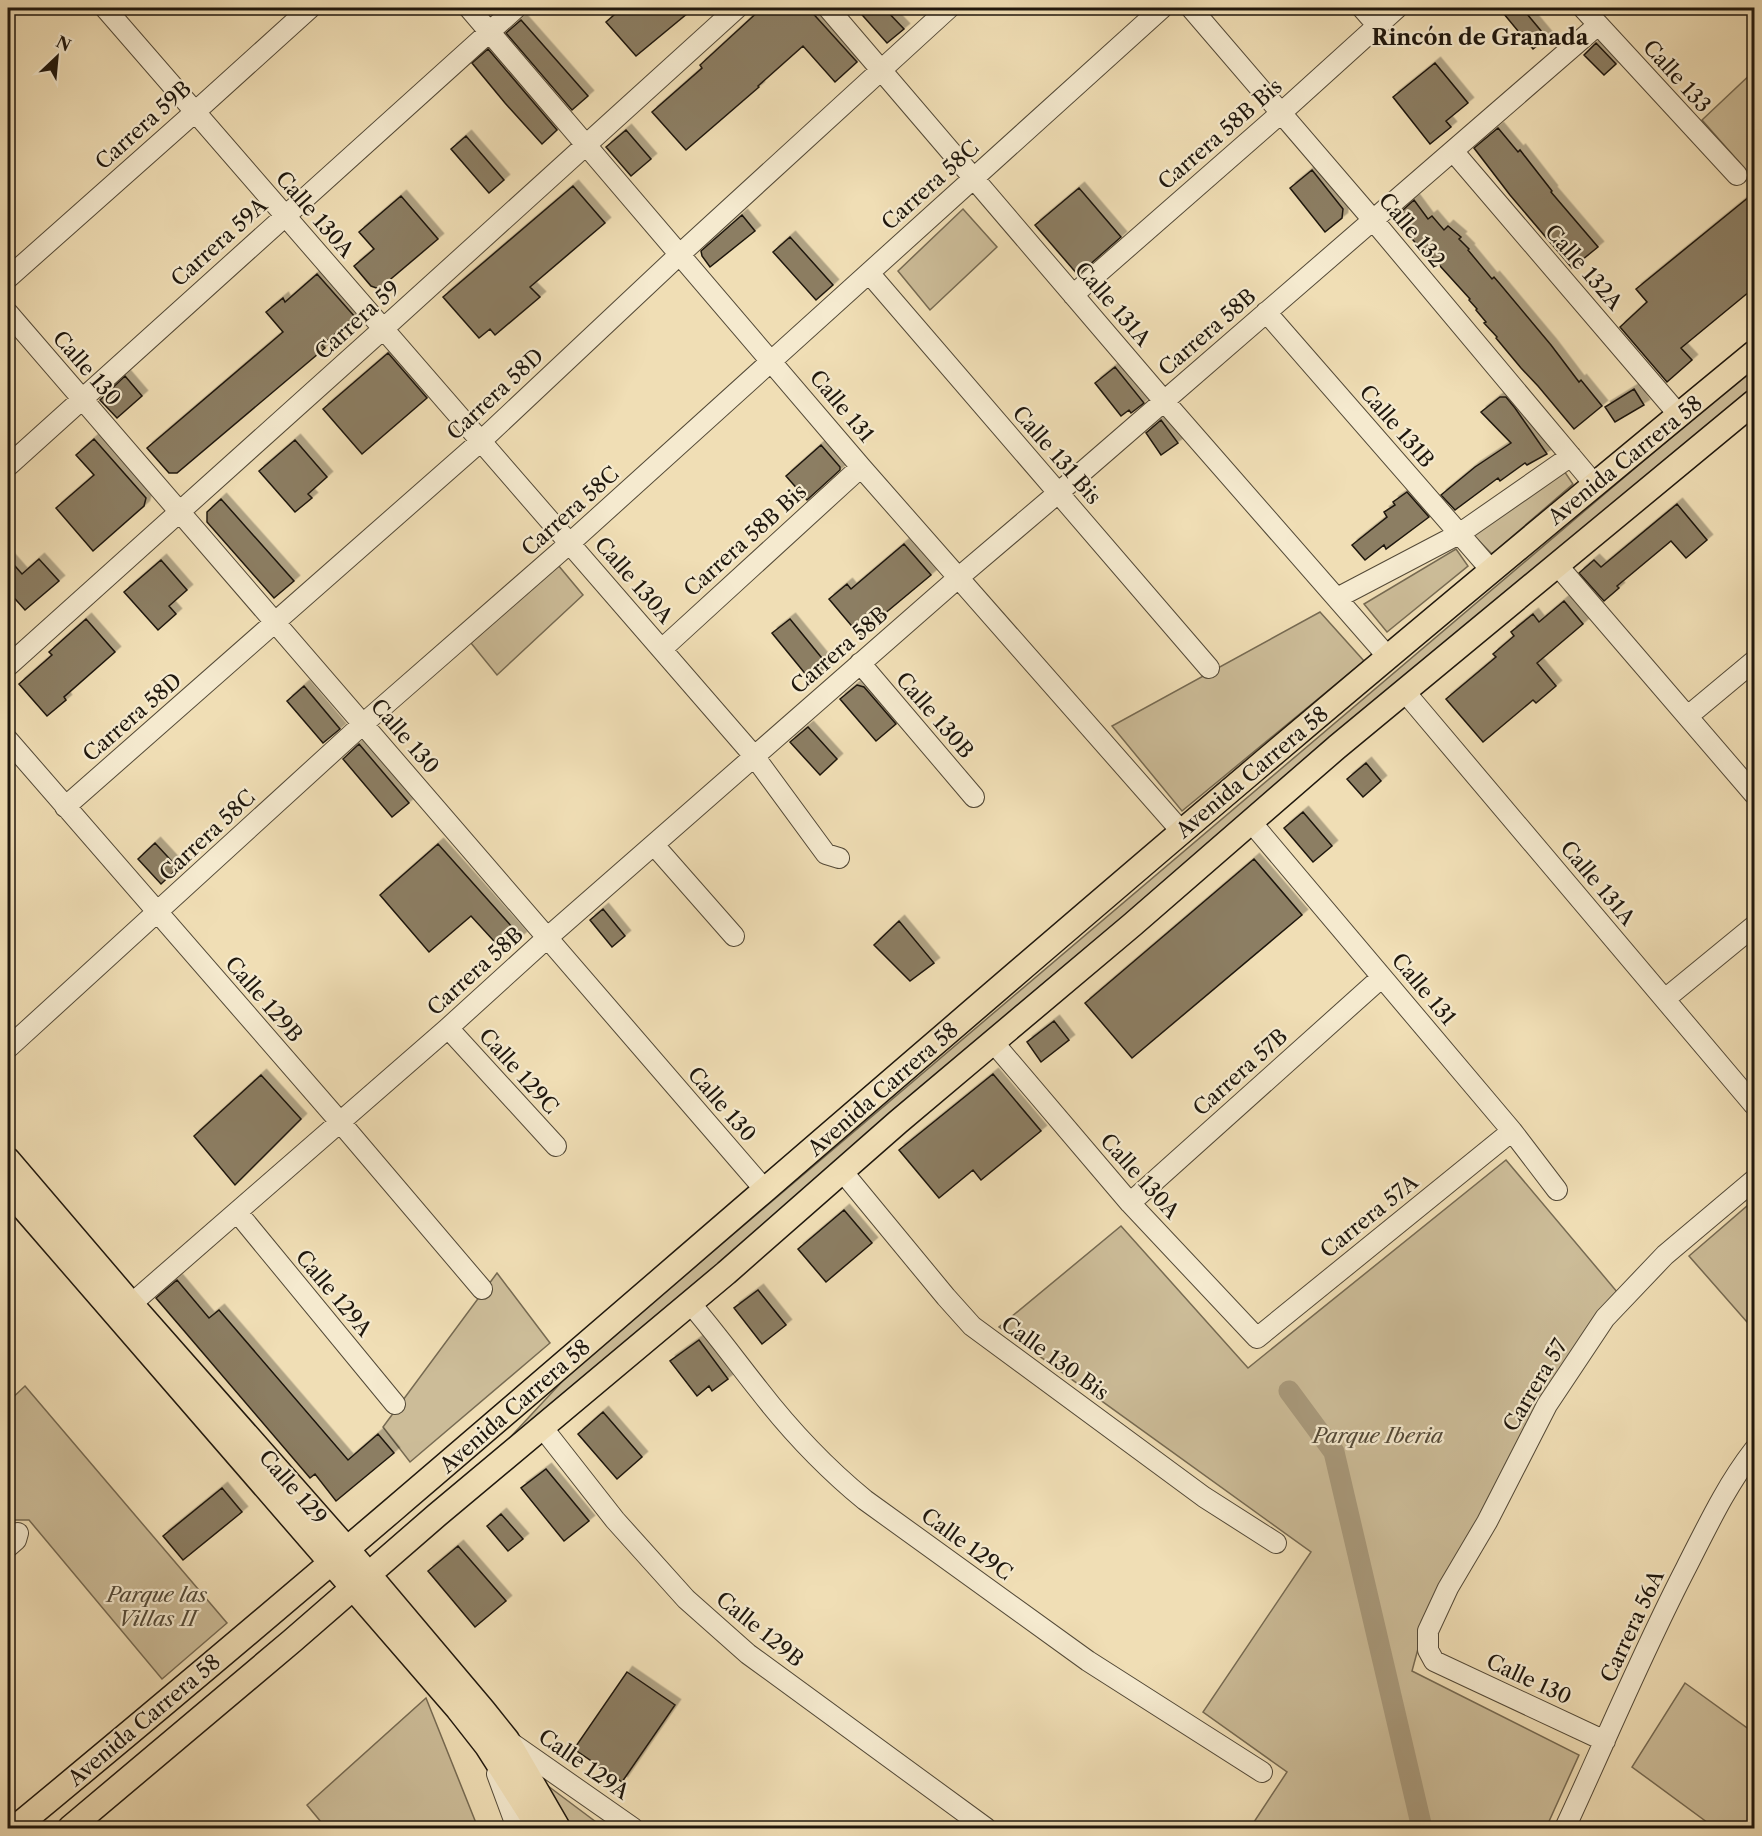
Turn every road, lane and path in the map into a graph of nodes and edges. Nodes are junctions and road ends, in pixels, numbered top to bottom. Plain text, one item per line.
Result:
1 (105, 8) edge
2 (310, 8) edge
3 (469, 8) edge
4 (516, 8) edge
5 (737, 8) edge
6 (828, 8) edge
7 (949, 8) edge
8 (1162, 8) edge
9 (1191, 8) edge
10 (1362, 8) edge
11 (1397, 8) edge
12 (1583, 8) edge
13 (1377, 25) junction
14 (1598, 25) junction
15 (489, 31) junction
16 (881, 70) junction
17 (195, 112) junction
18 (1281, 113) junction
19 (585, 145) junction
20 (1453, 150) junction
21 (1737, 175) dead end
22 (973, 178) junction
23 (284, 215) junction
24 (1373, 220) junction
25 (679, 255) junction
26 (868, 273) junction
27 (8, 278) edge
28 (1073, 295) junction
29 (1266, 312) junction
30 (8, 313) edge
31 (383, 329) junction
32 (1755, 353) edge
33 (772, 361) junction
34 (82, 399) junction
35 (1164, 401) junction
36 (1755, 402) edge
37 (1679, 416) junction
38 (481, 441) junction
39 (1571, 456) junction
40 (8, 466) edge
41 (861, 467) junction
42 (1595, 485) junction
43 (1059, 493) junction
44 (179, 512) junction
45 (1459, 534) junction
46 (570, 543) junction
47 (1558, 566) junction
48 (1491, 570) junction
49 (958, 578) junction
50 (1337, 598) junction
51 (275, 623) junction
52 (662, 649) junction
53 (1388, 657) junction
54 (1755, 661) edge
55 (860, 663) junction
56 (8, 666) edge
57 (1209, 668) dead end
58 (1405, 692) junction
59 (1688, 716) junction
60 (363, 724) junction
61 (8, 740) edge
62 (754, 756) junction
63 (1755, 794) edge
64 (974, 797) dead end
65 (65, 807) junction
66 (1251, 822) junction
67 (1182, 832) junction
68 (654, 844) junction
69 (839, 858) dead end
70 (157, 913) junction
71 (1755, 926) edge
72 (734, 936) dead end
73 (548, 938) junction
74 (1382, 977) junction
75 (1665, 999) junction
76 (448, 1028) junction
77 (993, 1042) junction
78 (8, 1048) edge
79 (1755, 1106) edge
80 (340, 1122) junction
81 (1512, 1131) junction
82 (556, 1146) dead end
83 (8, 1160) edge
84 (842, 1171) junction
85 (1755, 1180) edge
86 (8, 1190) edge
87 (765, 1190) junction
88 (1557, 1190) dead end
89 (1130, 1203) junction
90 (237, 1212) junction
91 (482, 1290) dead end
92 (690, 1303) junction
93 (124, 1310) junction
94 (1257, 1338) joint
95 (395, 1404) dead end
96 (542, 1427) junction
97 (1755, 1450) edge
98 (1276, 1543) dead end
99 (339, 1555) junction
100 (361, 1581) junction
101 (1434, 1661) joint
102 (1605, 1741) junction
103 (497, 1743) junction
104 (1262, 1772) dead end
105 (630, 1827) edge
106 (15, 1828) edge
107 (70, 1828) edge
108 (517, 1828) edge
109 (539, 1828) edge
110 (558, 1828) edge
111 (986, 1828) edge
112 (1565, 1828) edge

1 - 17 street, Calle 130A
2 - 17 street, Carrera 59B
3 - 15 street, Calle 131
4 - 15 street, Carrera 59A
5 - 19 street, Carrera 59
6 - 16 street, Calle 131A
7 - 16 street, Carrera 58D
8 - 22 street, Carrera 58C
9 - 18 street, Calle 132
10 - 13 street
11 - 13 street, Carrera 58B Bis
12 - 14 street, Calle 133
13 - 18 street, Carrera 58B Bis
14 - 20 street, Carrera 58B
14 - 21 street, Calle 133
15 - 19 street, Calle 131
15 - 23 street, Carrera 59A
16 - 22 street, Calle 131A
16 - 25 street, Carrera 58D
17 - 23 street, Calle 130A
17 - 27 street, Carrera 59B
18 - 24 street, Calle 132
18 - 28 street, Carrera 58B Bis
19 - 25 street, Calle 131
19 - 31 street, Carrera 59
20 - 24 street, Carrera 58B
20 - 37 street, Calle 132A
22 - 26 street, Carrera 58C
22 - 28 street, Calle 131A
23 - 31 street, Calle 130A
23 - 34 street, Carrera 59A
24 - 29 street, Carrera 58B
24 - 39 street, Calle 132
25 - 33 street, Calle 131
25 - 38 street, Carrera 58D
26 - 33 street, Carrera 58C
26 - 43 street, Calle 131 Bis
28 - 35 street, Calle 131A
29 - 35 street, Carrera 58B
29 - 45 street, Calle 131B
30 - 34 street, Calle 130
31 - 38 street, Calle 130A
31 - 44 street, Carrera 59
32 - 37 main road, Avenida Carrera 58
33 - 41 street, Calle 131
33 - 46 street, Carrera 58C
34 - 40 street, Carrera 59A
34 - 44 street, Calle 130
35 - 43 street, Carrera 58B
35 - 50 street, Calle 131A
36 - 47 main road, Avenida Carrera 58
37 - 42 main road, Avenida Carrera 58
38 - 46 street, Calle 130A
38 - 51 street, Carrera 58D
39 - 42 street, Calle 132
39 - 45 street
41 - 49 street, Calle 131
41 - 52 street, Carrera 58B Bis
42 - 48 main road, Avenida Carrera 58
43 - 49 street, Carrera 58B
43 - 57 street, Calle 131 Bis
44 - 51 street, Calle 130
44 - 56 street, Carrera 59
45 - 48 street, Calle 131B
45 - 50 street
46 - 52 street, Calle 130A
46 - 60 street, Carrera 58C
47 - 58 main road, Avenida Carrera 58
47 - 59 street
48 - 53 main road, Avenida Carrera 58
49 - 55 street, Carrera 58B
49 - 67 street, Calle 131
50 - 53 street, Calle 131A
51 - 60 street, Calle 130
51 - 65 street, Carrera 58D
52 - 62 street, Calle 130A
53 - 67 main road, Avenida Carrera 58
54 - 59 street
55 - 62 street, Carrera 58B
55 - 64 street, Calle 130B
58 - 66 main road, Avenida Carrera 58
58 - 75 street, Calle 131A
59 - 63 street
60 - 70 street, Carrera 58C
60 - 73 street, Calle 130
61 - 65 street, Calle 129B
62 - 68 street, Carrera 58B
62 - 69 street, Calle 130A
65 - 70 street, Calle 129B
66 - 74 street, Calle 131
66 - 77 main road, Avenida Carrera 58
67 - 87 main road, Avenida Carrera 58
68 - 72 street
68 - 73 street, Carrera 58B
70 - 78 street, Carrera 58C
70 - 80 street, Calle 129B
71 - 75 street
73 - 76 street, Carrera 58B
73 - 87 street, Calle 130
74 - 81 street, Calle 131
74 - 89 street, Carrera 57B
75 - 79 street, Calle 131A
76 - 80 street, Carrera 58B
76 - 82 street, Calle 129C
77 - 84 main road, Avenida Carrera 58
77 - 89 street, Calle 130A
80 - 90 street, Carrera 58B
80 - 91 street, Calle 129B
81 - 88 street, Calle 131
81 - 94 street, Carrera 57A
83 - 93 main road, Calle 129
84 - 92 main road, Avenida Carrera 58
84 - 98 street, Calle 130 Bis
85 - 101 street, Carrera 57
86 - 93 main road, Calle 129
87 - 99 main road, Avenida Carrera 58
89 - 94 street, Calle 130A
90 - 93 street, Carrera 58B
90 - 95 street, Calle 129A
92 - 96 main road, Avenida Carrera 58
92 - 104 street, Calle 129C
93 - 99 main road, Calle 129
96 - 100 main road, Avenida Carrera 58
96 - 111 street, Calle 129B
97 - 102 street, Carrera 56A
99 - 100 main road, Calle 129
99 - 106 main road, Avenida Carrera 58
100 - 103 main road, Calle 129
100 - 107 main road, Avenida Carrera 58
101 - 102 street, Calle 130
102 - 112 street, Carrera 56A
103 - 105 street, Calle 129A
103 - 108 street
103 - 109 main road, Calle 129
103 - 110 main road, Calle 129

